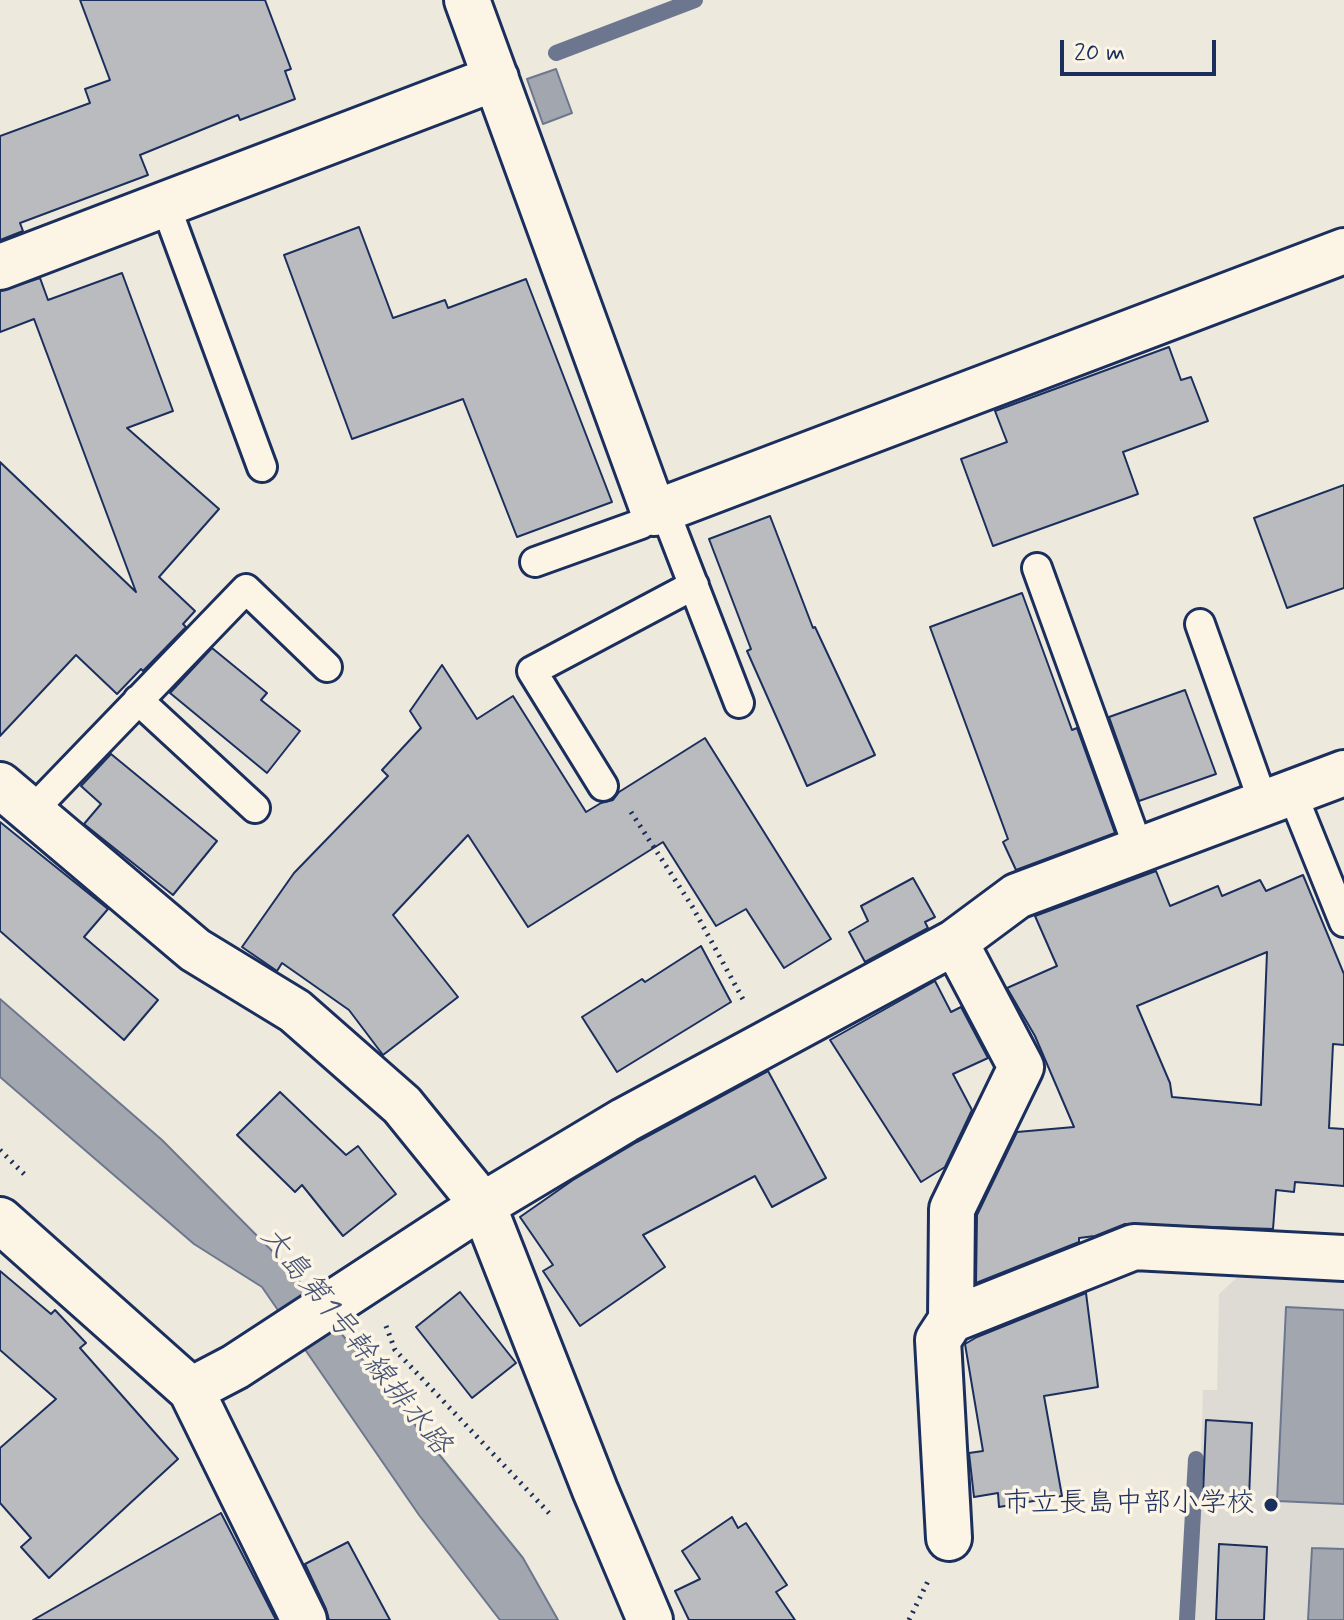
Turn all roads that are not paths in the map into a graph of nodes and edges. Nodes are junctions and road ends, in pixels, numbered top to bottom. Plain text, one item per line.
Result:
1 (467, 0) edge
2 (496, 78) junction
3 (165, 204) junction
4 (1344, 251) edge
5 (0, 267) edge
6 (262, 467) dead end
7 (659, 511) junction
8 (535, 562) dead end
9 (1037, 568) dead end
10 (694, 585) junction
11 (1200, 624) dead end
12 (327, 667) dead end
13 (138, 700) junction
14 (739, 703) dead end
15 (1344, 773) edge
16 (603, 786) road end
17 (16, 798) edge
18 (1278, 798) junction
19 (255, 808) dead end
20 (1139, 850) junction
21 (1344, 922) edge
22 (955, 942) junction
23 (483, 1205) junction
24 (0, 1220) edge
25 (1344, 1258) edge
26 (951, 1320) junction
27 (191, 1390) junction
28 (949, 1538) dead end
29 (304, 1620) edge
30 (650, 1620) edge

1 - 2 street
2 - 3 street
2 - 7 street
3 - 5 street
3 - 6 lane
4 - 7 street
7 - 8 lane
7 - 10 lane
9 - 20 lane
10 - 14 lane
10 - 16 lane
11 - 18 lane
12 - 13 lane
13 - 17 lane
13 - 19 lane
15 - 18 street
17 - 23 street
18 - 20 street
18 - 21 lane
20 - 22 street
22 - 23 street
22 - 26 street
23 - 27 street
23 - 30 street
24 - 27 street
25 - 26 street
26 - 28 street
27 - 29 street

